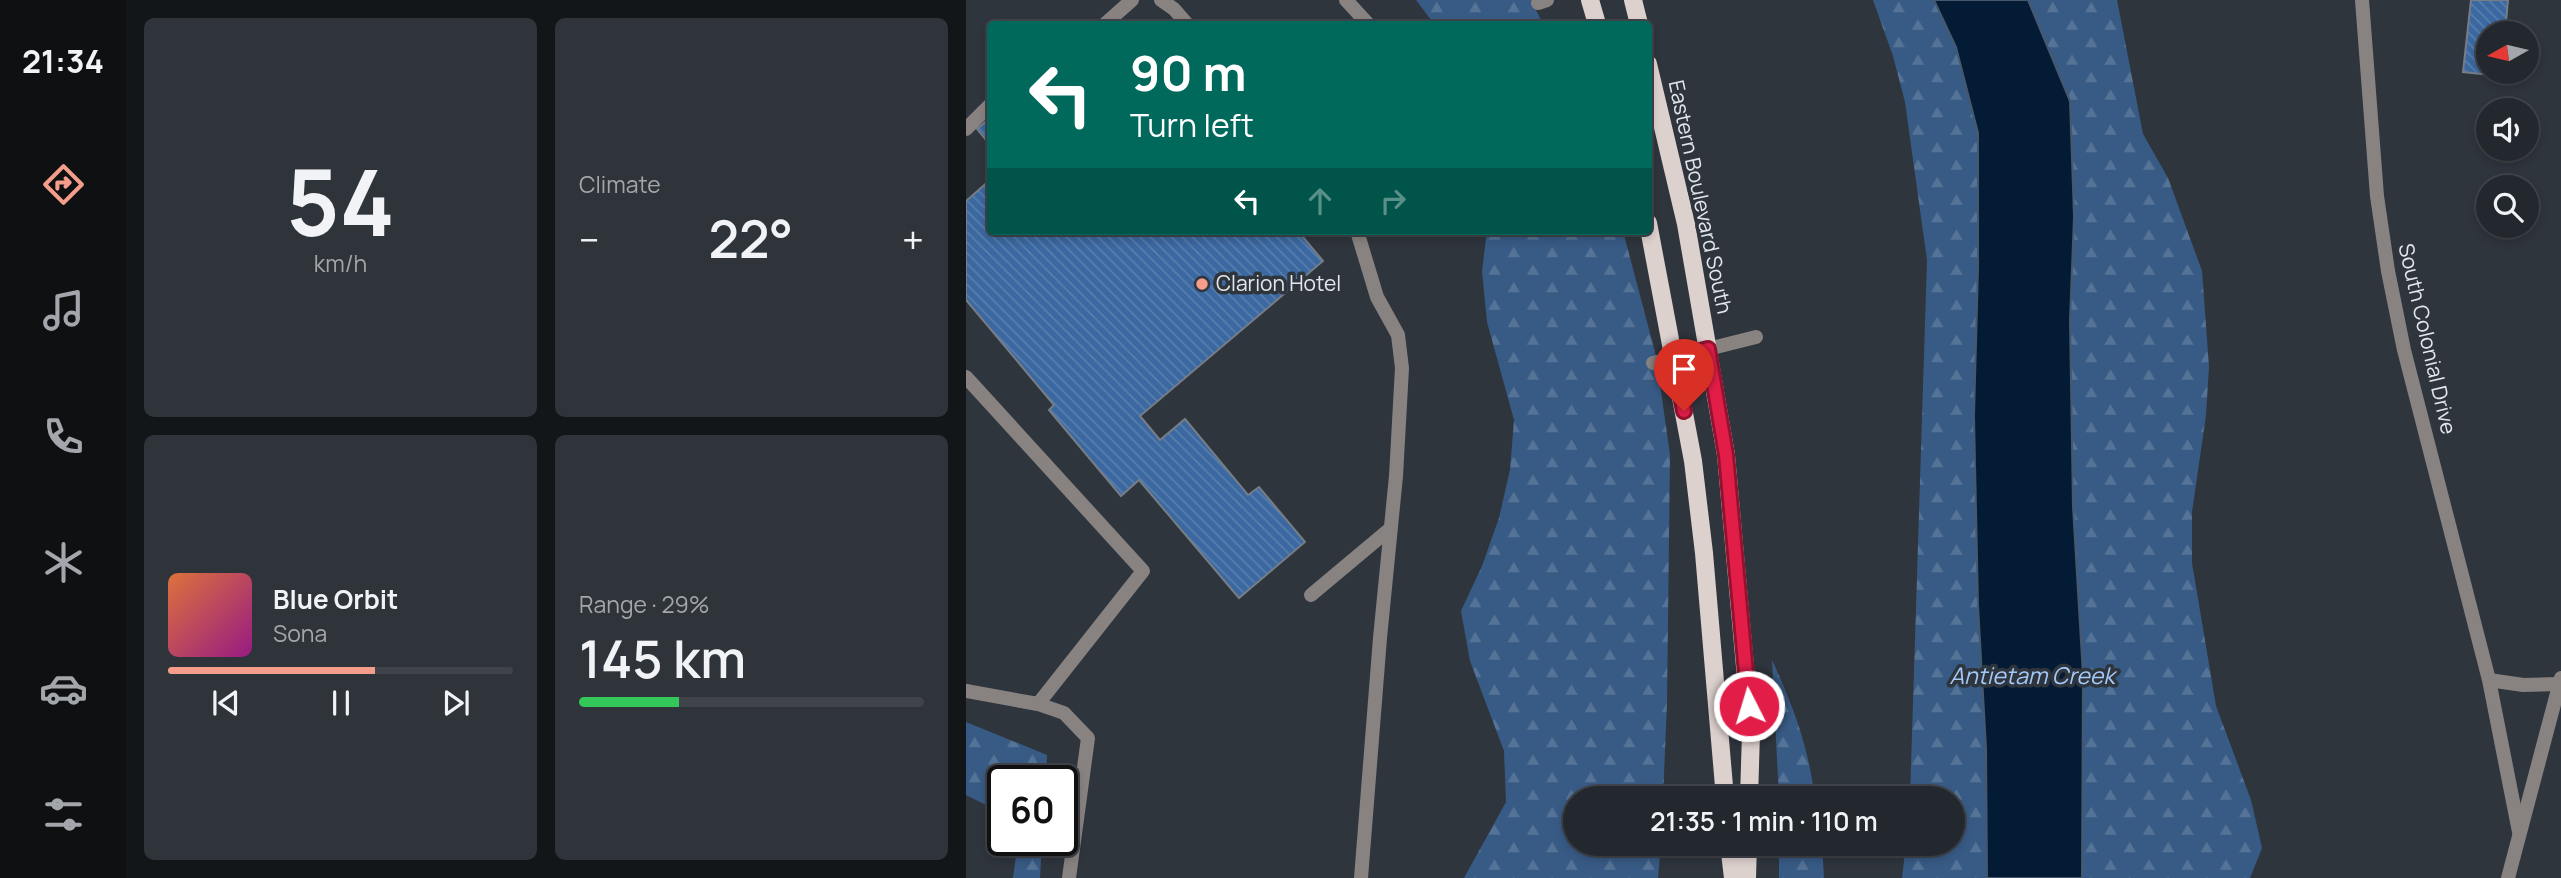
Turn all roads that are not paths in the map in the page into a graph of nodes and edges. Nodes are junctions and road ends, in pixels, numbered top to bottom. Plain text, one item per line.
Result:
1 (1132, 0) edge
2 (1161, 0) edge
3 (1346, 0) edge
4 (1590, 0) edge
5 (1633, 0) edge
6 (2362, 0) edge
7 (1108, 21) edge
8 (1184, 21) edge
9 (1365, 21) edge
10 (1596, 21) edge
11 (1638, 21) edge
12 (1652, 81) edge
13 (987, 108) edge
14 (966, 129) edge
15 (1358, 235) edge
16 (1650, 235) edge
17 (1756, 337) dead end
18 (1708, 349) junction
19 (1674, 358) junction
20 (1653, 363) dead end
21 (966, 377) edge
22 (1391, 528) junction
23 (1311, 595) dead end
24 (2489, 680) junction
25 (2560, 681) edge
26 (966, 691) edge
27 (1038, 704) junction
28 (1724, 786) edge
29 (1749, 786) edge
30 (2519, 832) junction
31 (1730, 856) edge
32 (1748, 856) edge
33 (1069, 878) edge
34 (1361, 878) edge
35 (1732, 878) edge
36 (1747, 878) edge
37 (2508, 878) edge

1 - 7 street
2 - 8 street
3 - 9 street
4 - 10 main road
5 - 11 main road
6 - 24 street, South Colonial Drive
12 - 18 main road, Eastern Boulevard South
13 - 14 street
15 - 22 street
16 - 19 main road
17 - 18 street
18 - 19 main road
18 - 29 main road, Eastern Boulevard South
19 - 20 street
19 - 28 main road
21 - 27 street
22 - 23 street
22 - 34 street
24 - 25 street
24 - 30 street, South Colonial Drive
25 - 30 street
26 - 27 street
27 - 33 street
30 - 37 street
31 - 35 main road
32 - 36 main road

